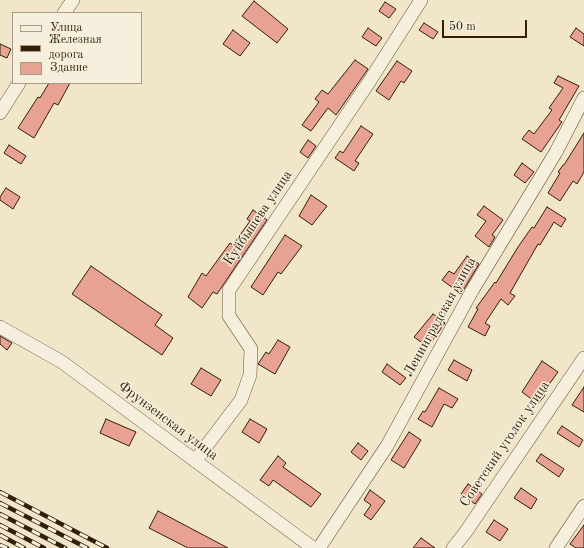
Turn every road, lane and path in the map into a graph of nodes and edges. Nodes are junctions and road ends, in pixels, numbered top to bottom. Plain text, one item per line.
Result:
1 (73, 0) edge
2 (421, 0) edge
3 (65, 12) edge
4 (18, 84) edge
5 (584, 98) edge
6 (0, 113) edge
7 (0, 327) edge
8 (584, 358) edge
9 (195, 461) junction
10 (584, 506) edge
11 (313, 548) edge
12 (319, 548) edge
13 (453, 548) edge
14 (556, 548) edge

1 - 3 street
2 - 9 street, Куйбышева улица
4 - 6 street
5 - 12 street, Ленинградская улица
7 - 9 street, Фрунзенская улица
8 - 13 street, Советский уголок улица
9 - 11 street, Фрунзенская улица
10 - 14 street

